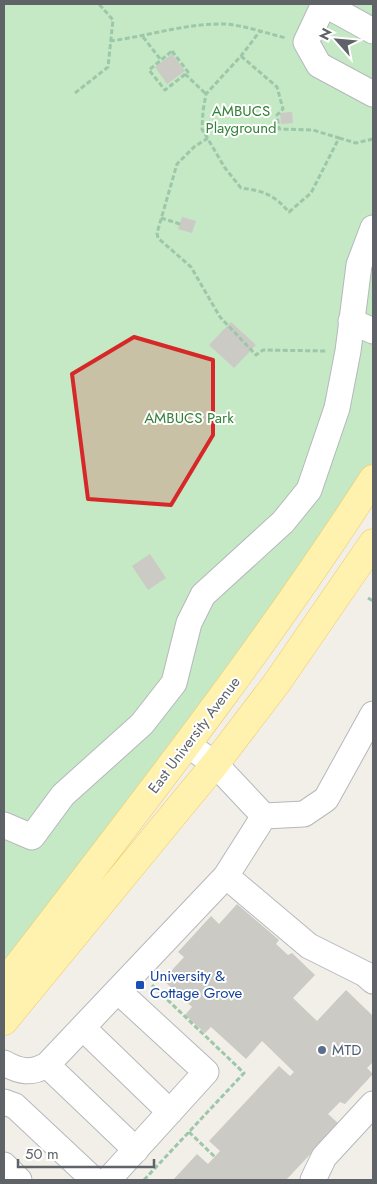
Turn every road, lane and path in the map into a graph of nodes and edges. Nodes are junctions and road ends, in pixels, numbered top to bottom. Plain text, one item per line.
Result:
1 (99, 4) edge
2 (260, 31) junction
3 (373, 31) edge
4 (143, 37) junction
5 (110, 41) junction
6 (306, 42) junction
7 (241, 56) junction
8 (161, 60) junction
9 (186, 74) junction
10 (75, 93) dead end
11 (206, 94) junction
12 (373, 94) edge
13 (208, 138) junction
14 (339, 138) junction
15 (373, 139) edge
16 (161, 218) junction
17 (180, 224) dead end
18 (373, 228) edge
19 (351, 321) junction
20 (373, 331) edge
21 (348, 351) junction
22 (373, 479) edge
23 (373, 543) edge
24 (368, 598) dead end
25 (373, 601) edge
26 (373, 714) edge
27 (188, 745) junction
28 (215, 764) junction
29 (264, 816) junction
30 (4, 824) edge
31 (226, 876) junction
32 (373, 981) edge
33 (4, 984) edge
34 (118, 991) junction
35 (4, 1021) edge
36 (83, 1028) junction
37 (4, 1063) edge
38 (47, 1065) junction
39 (4, 1102) edge
40 (373, 1104) edge
41 (170, 1112) junction
42 (190, 1132) dead end
43 (136, 1150) junction
44 (215, 1157) dead end
45 (4, 1165) edge
46 (19, 1180) edge
47 (94, 1180) edge
48 (108, 1180) edge
49 (312, 1180) edge

1 - 5 path
2 - 4 path
2 - 6 path
2 - 7 path
3 - 6 lane
4 - 5 path
4 - 8 path
5 - 10 path
6 - 12 lane
7 - 11 path
7 - 14 path
8 - 9 path
8 - 9 path
9 - 11 path
11 - 13 path
13 - 14 path
13 - 16 path
14 - 15 path
16 - 17 path
16 - 21 path
18 - 19 lane
19 - 20 lane
19 - 21 lane
21 - 30 lane
22 - 27 main road, East University Avenue
23 - 28 main road
24 - 25 path
26 - 29 lane
27 - 28 lane
27 - 33 main road, East University Avenue
28 - 29 lane
28 - 35 main road
29 - 31 lane
31 - 32 lane
31 - 34 lane
34 - 36 lane
34 - 41 lane
36 - 38 lane
36 - 41 lane
37 - 38 lane
38 - 43 lane
39 - 47 lane
40 - 49 lane
41 - 43 lane
42 - 44 path
43 - 48 lane
45 - 46 lane

